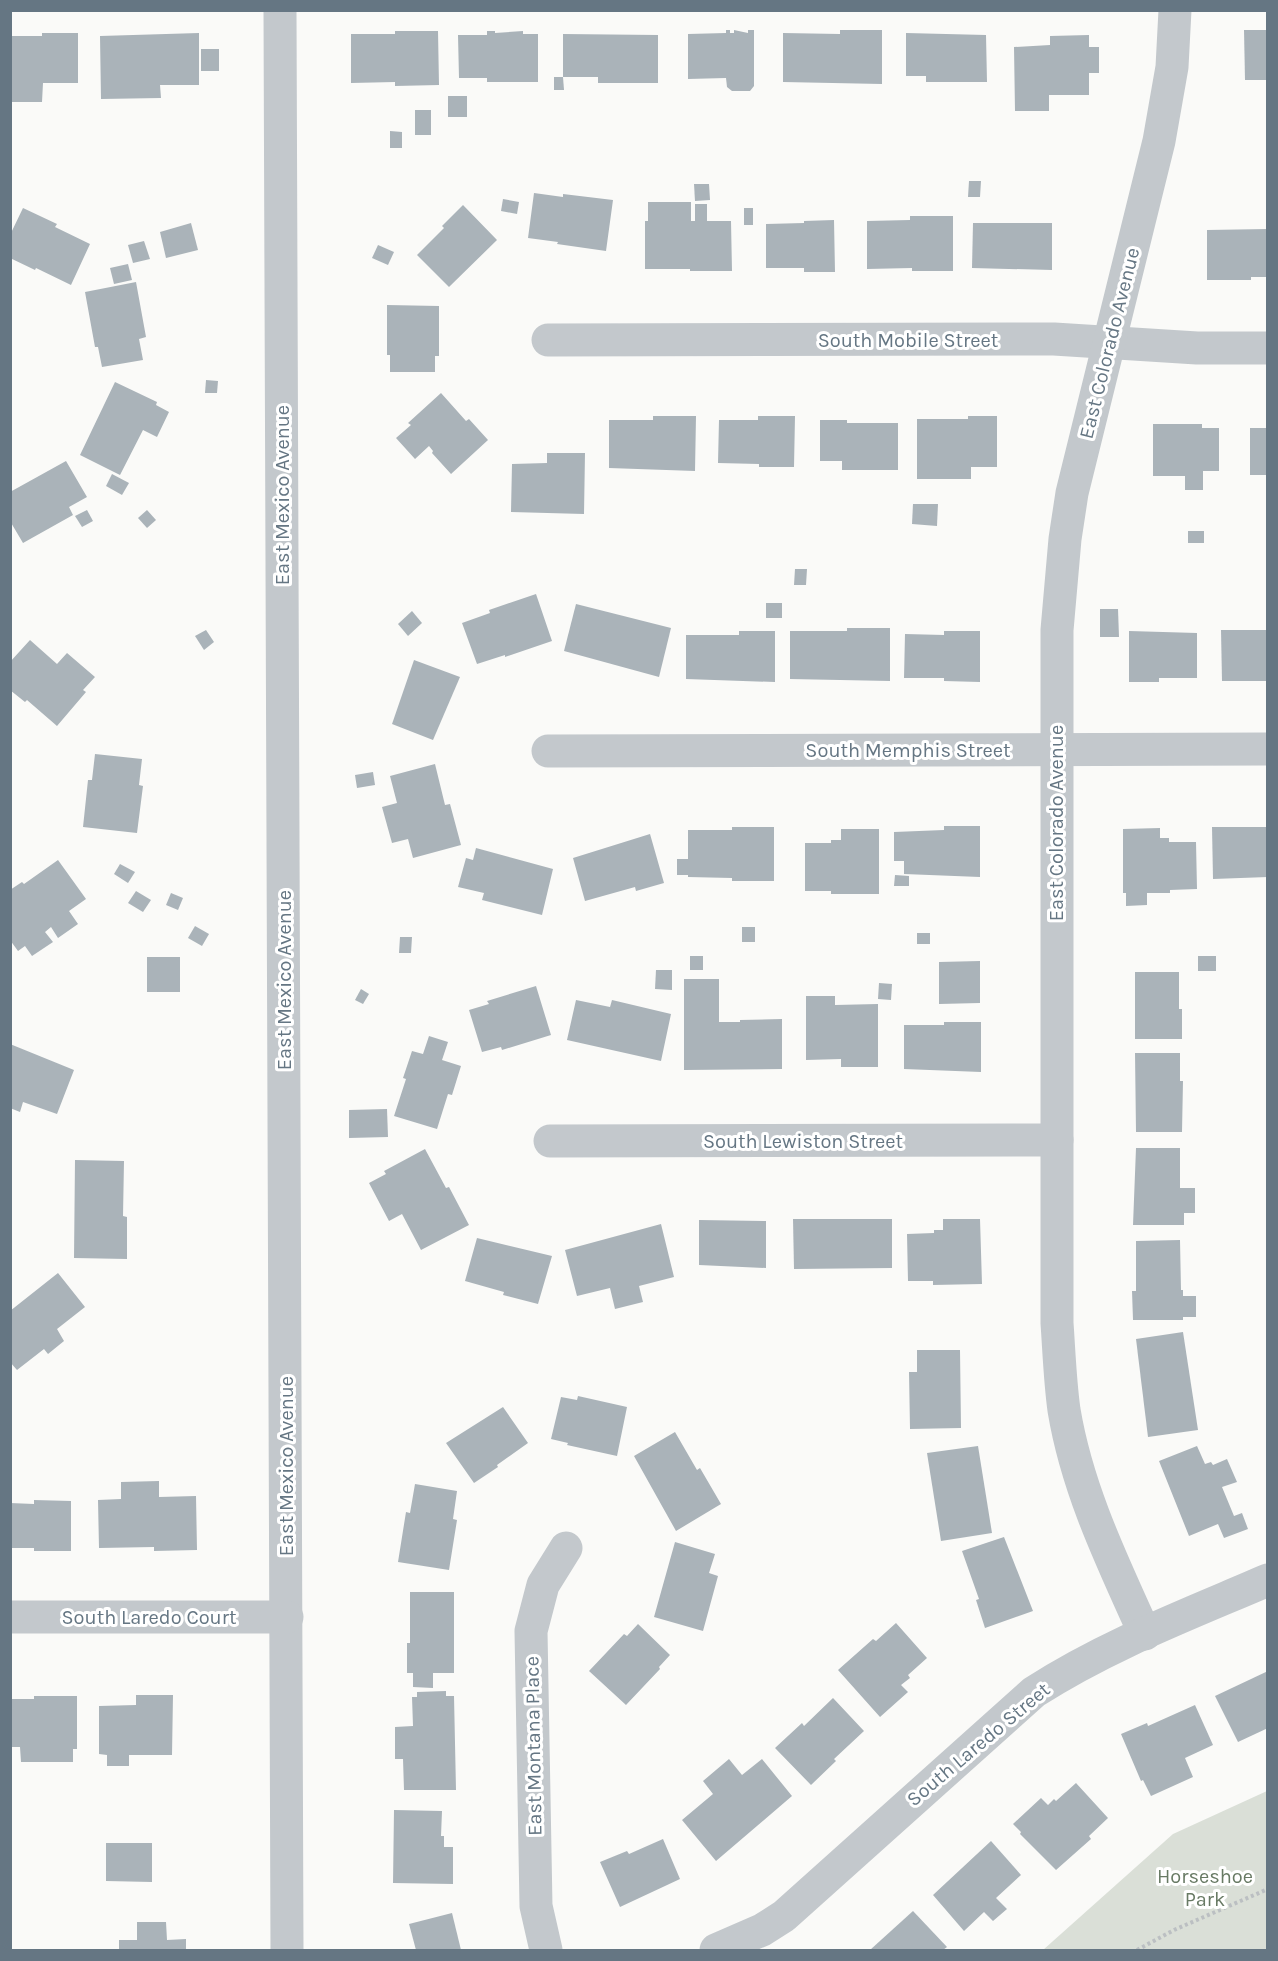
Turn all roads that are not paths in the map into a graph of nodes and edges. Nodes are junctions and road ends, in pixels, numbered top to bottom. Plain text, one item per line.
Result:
1 (280, 10) edge
2 (1175, 10) edge
3 (548, 340) dead end
4 (1108, 344) junction
5 (1268, 348) edge
6 (1056, 749) junction
7 (1268, 749) edge
8 (548, 751) dead end
9 (1057, 1140) junction
10 (549, 1141) dead end
11 (566, 1548) dead end
12 (1268, 1580) edge
13 (10, 1617) edge
14 (286, 1617) junction
15 (1145, 1634) junction
16 (287, 1950) edge
17 (546, 1950) edge
18 (716, 1950) edge

1 - 14 street, East Mexico Avenue
2 - 4 street, East Colorado Avenue
3 - 4 street, South Mobile Street
4 - 5 street, South Mobile Street
4 - 6 street, East Colorado Avenue
6 - 7 street, South Memphis Street
6 - 8 street, South Memphis Street
6 - 9 street, East Colorado Avenue
9 - 10 street, South Lewiston Street
9 - 15 street, East Colorado Avenue
11 - 17 street, East Montana Place
12 - 15 street, South Laredo Street
13 - 14 street, South Laredo Court
14 - 16 street, East Mexico Avenue
15 - 18 street, South Laredo Street

